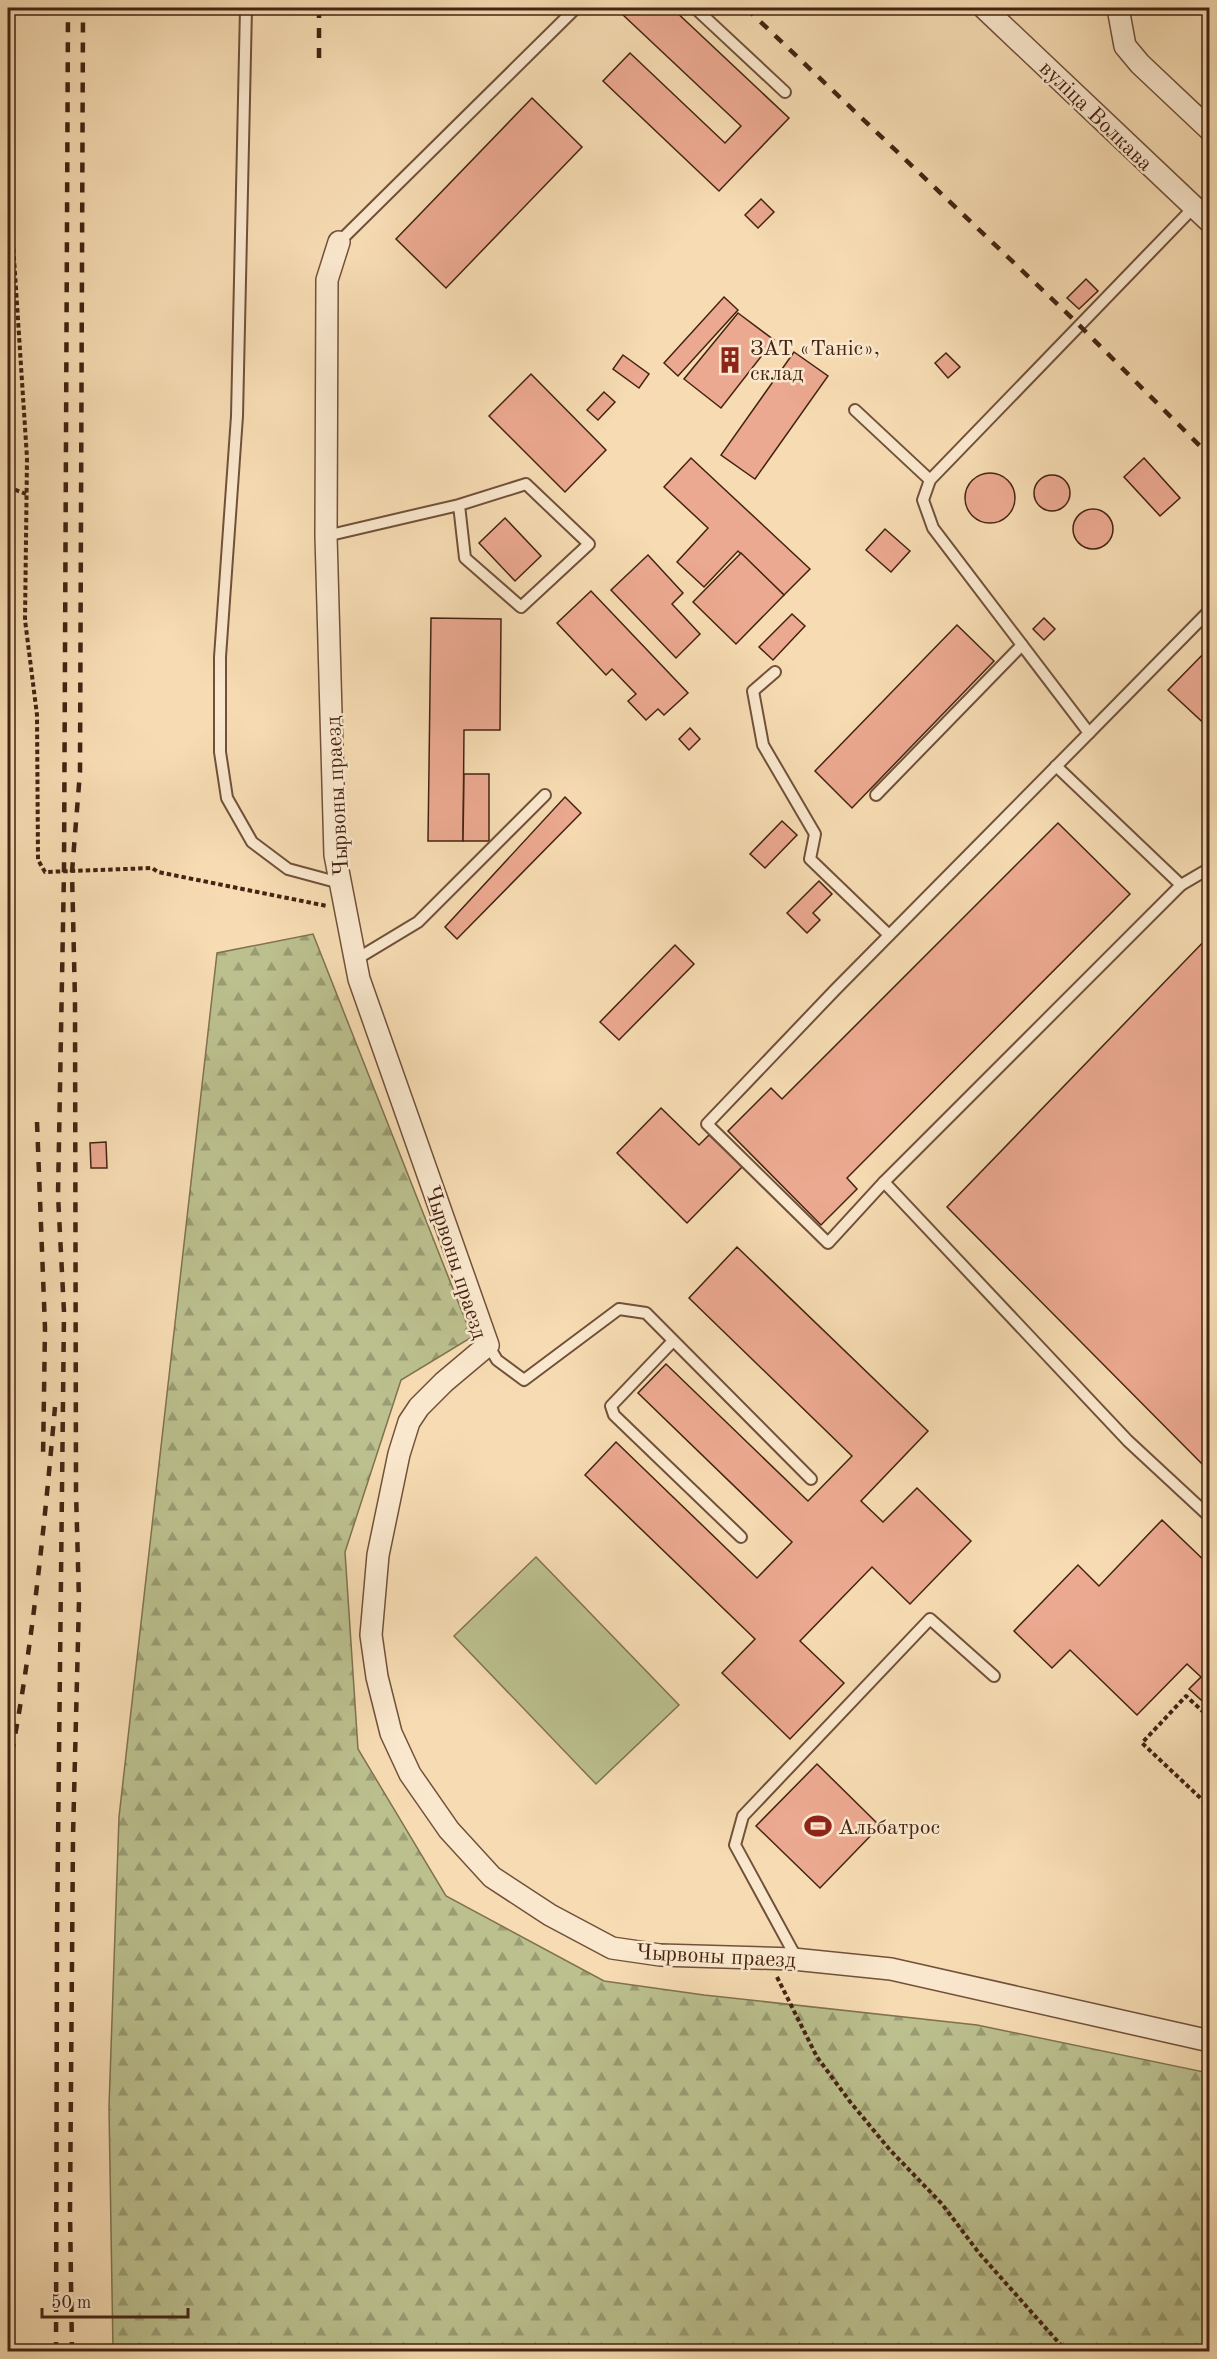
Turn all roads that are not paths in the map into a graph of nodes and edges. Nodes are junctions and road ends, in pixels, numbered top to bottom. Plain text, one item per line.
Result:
1 (246, 8) edge
2 (576, 8) edge
3 (695, 8) edge
4 (984, 8) edge
5 (1118, 8) edge
6 (785, 92) dead end
7 (1209, 130) edge
8 (1194, 207) junction
9 (1209, 222) edge
10 (339, 242) joint
11 (855, 410) dead end
12 (930, 480) junction
13 (459, 505) junction
14 (326, 536) junction
15 (1209, 610) edge
16 (1022, 645) junction
17 (775, 672) dead end
18 (1089, 733) junction
19 (1056, 766) junction
20 (545, 795) dead end
21 (876, 795) dead end
22 (1209, 868) edge
23 (340, 884) junction
24 (1181, 885) junction
25 (889, 935) junction
26 (355, 960) junction
27 (884, 1182) junction
28 (673, 1341) junction
29 (488, 1345) junction
30 (811, 1479) dead end
31 (1209, 1517) edge
32 (741, 1537) dead end
33 (994, 1676) dead end
34 (797, 1959) junction
35 (1209, 2041) edge

1 - 23 lane
2 - 10 lane
3 - 6 lane
4 - 8 street, вуліца Волкава
5 - 7 street
8 - 9 street, вуліца Волкава
8 - 12 lane
10 - 14 street, Чырвоны праезд
11 - 12 lane
12 - 16 lane
13 - 13 lane
13 - 14 lane
14 - 23 street, Чырвоны праезд
15 - 18 lane
16 - 18 lane
16 - 21 lane
17 - 25 lane
18 - 19 lane
19 - 24 lane
19 - 25 lane
20 - 26 lane
22 - 24 lane
23 - 26 street, Чырвоны праезд
24 - 27 lane
25 - 27 lane
26 - 29 street, Чырвоны праезд
27 - 31 lane
28 - 29 lane
28 - 30 lane
28 - 32 lane
29 - 34 street, Чырвоны праезд
33 - 34 lane
34 - 35 street, Чырвоны праезд

